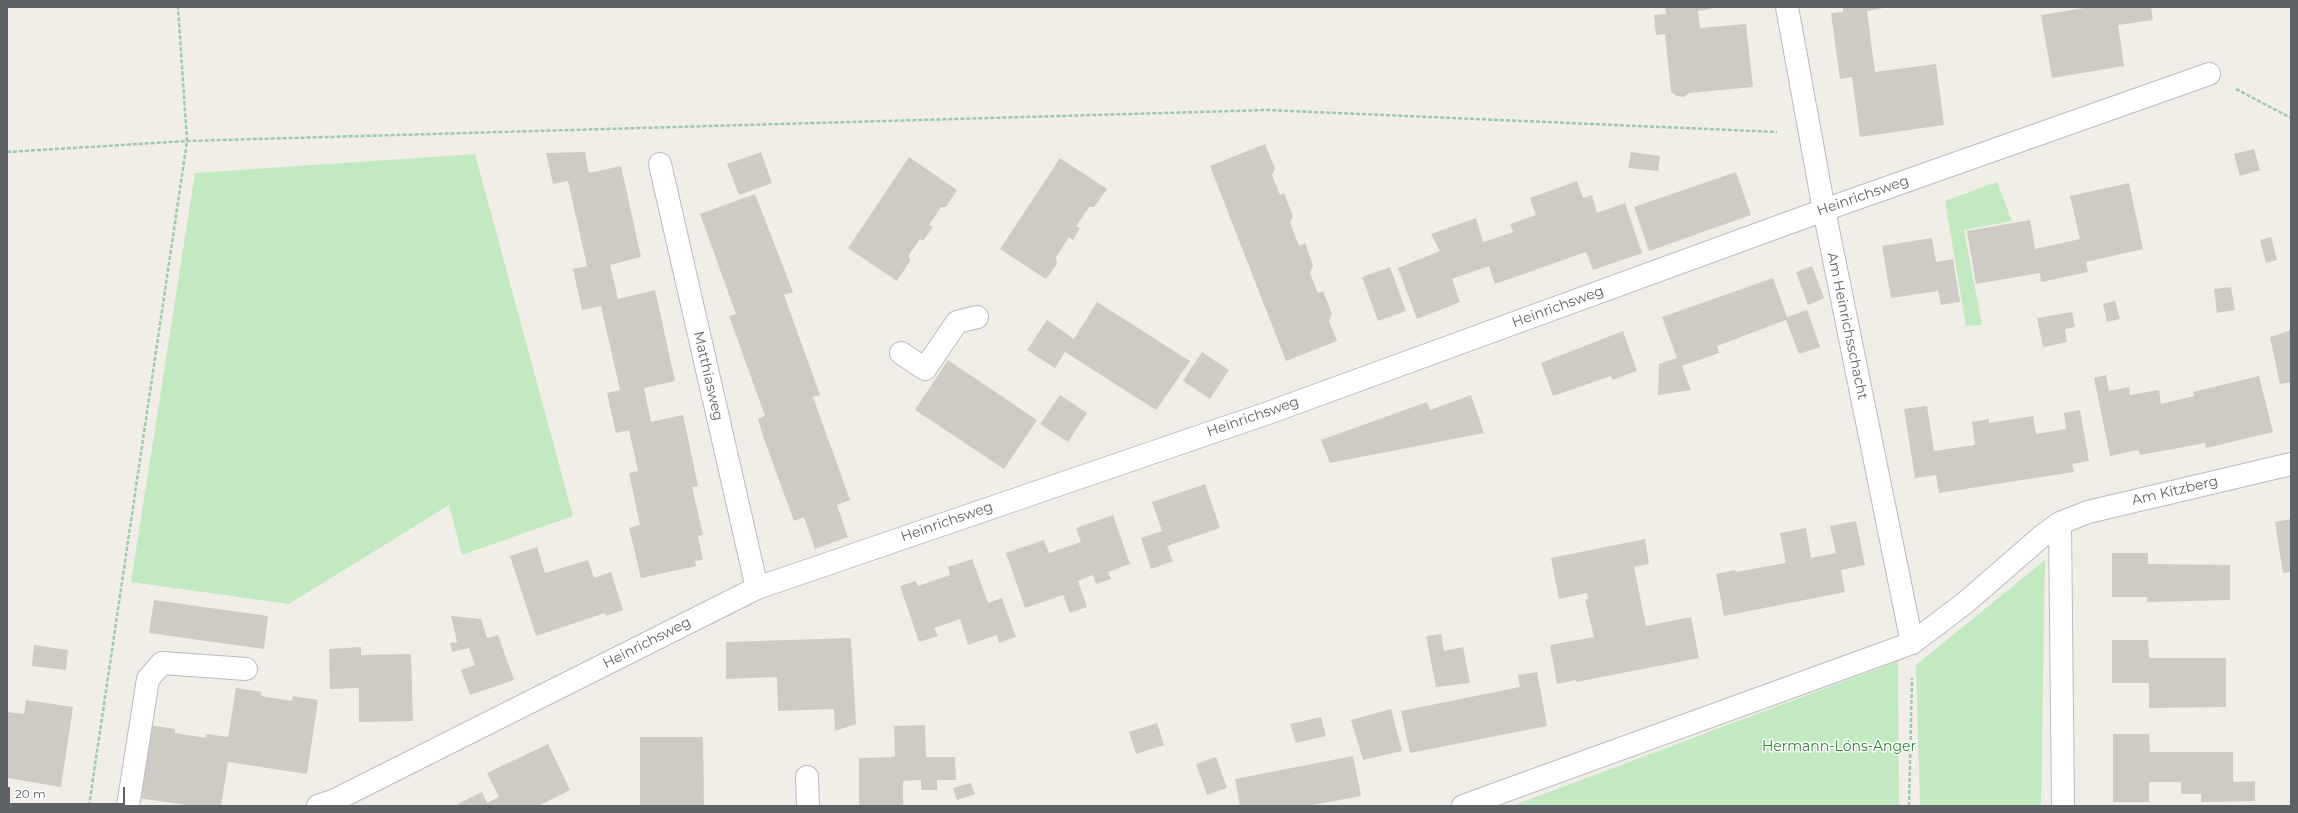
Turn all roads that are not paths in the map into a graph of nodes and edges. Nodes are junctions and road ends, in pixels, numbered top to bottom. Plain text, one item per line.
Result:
1 (1787, 7) edge
2 (2209, 74) road end
3 (660, 164) dead end
4 (1824, 210) junction
5 (977, 317) dead end
6 (901, 353) dead end
7 (2291, 464) edge
8 (2060, 523) junction
9 (757, 588) junction
10 (1912, 643) junction
11 (246, 669) dead end
12 (807, 777) dead end
13 (128, 806) edge
14 (318, 806) edge
15 (808, 806) edge
16 (1463, 806) edge
17 (2063, 806) edge

1 - 4 street, Am Heinrichsschacht
2 - 4 street, Heinrichsweg
3 - 9 street, Matthiasweg
4 - 9 street, Heinrichsweg
4 - 10 street, Am Heinrichsschacht
5 - 6 street
7 - 8 street, Am Kitzberg
8 - 10 street
8 - 17 street
9 - 14 street, Heinrichsweg
10 - 16 street
11 - 13 street
12 - 15 street

